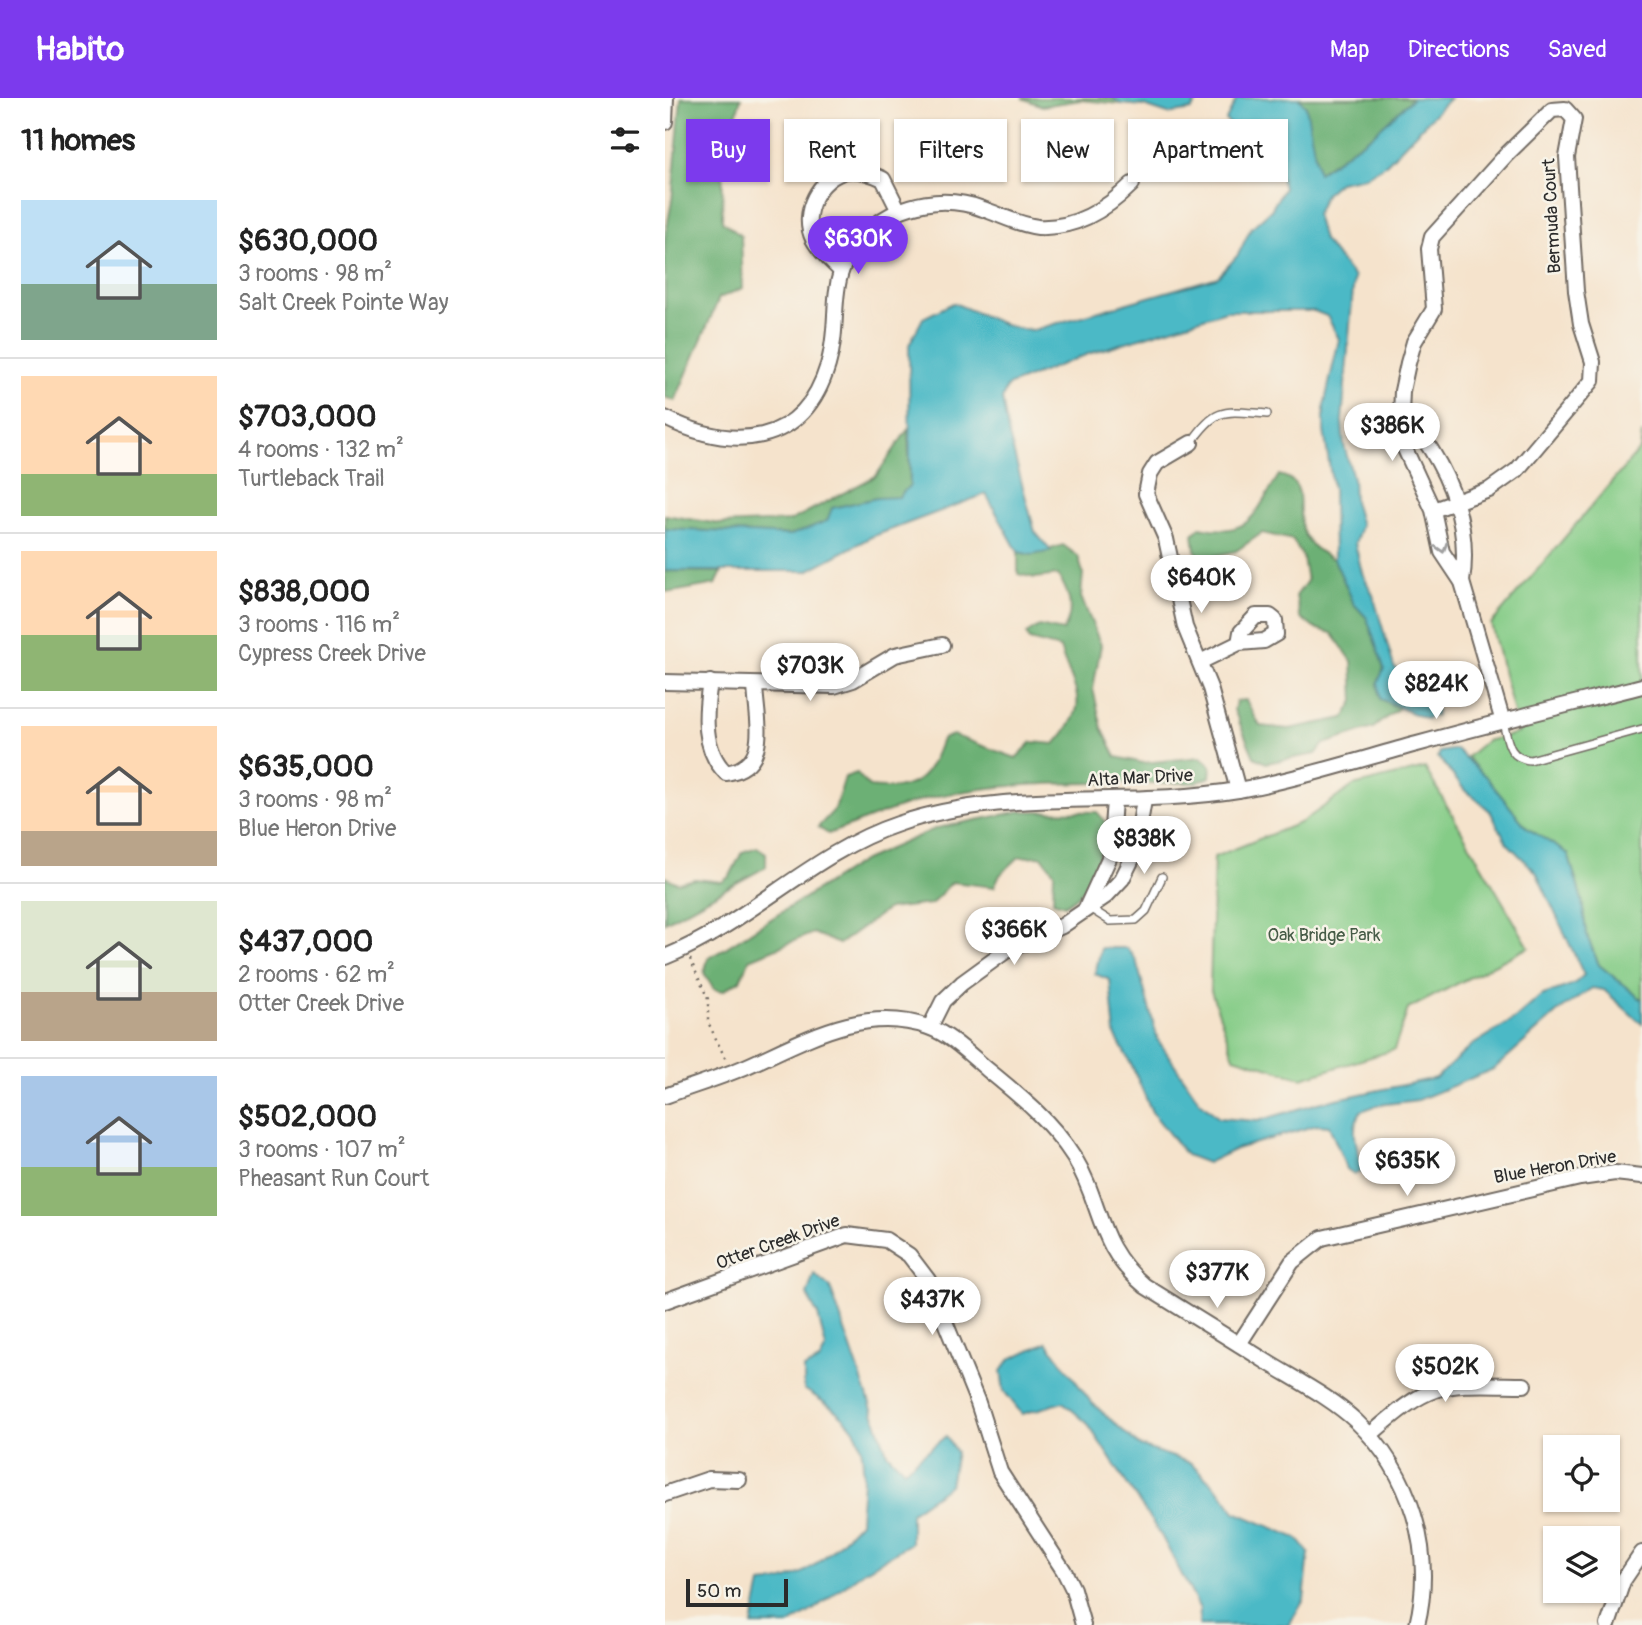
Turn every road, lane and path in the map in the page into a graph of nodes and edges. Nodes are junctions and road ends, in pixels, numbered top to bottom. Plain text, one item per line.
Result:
1 (666, 98) edge
2 (665, 122) edge
3 (1132, 184) dead end
4 (899, 211) junction
5 (841, 271) junction
6 (1401, 409) junction
7 (1266, 414) dead end
8 (665, 418) edge
9 (1191, 443) joint
10 (1457, 501) junction
11 (1433, 510) junction
12 (1462, 582) junction
13 (1239, 643) dead end
14 (942, 645) dead end
15 (1200, 662) junction
16 (665, 682) edge
17 (710, 682) junction
18 (755, 685) junction
19 (1642, 686) edge
20 (1503, 722) junction
21 (1642, 729) edge
22 (1238, 790) junction
23 (1114, 800) junction
24 (1144, 800) junction
25 (1162, 877) dead end
26 (1087, 906) junction
27 (685, 948) junction
28 (665, 957) edge
29 (930, 1027) junction
30 (732, 1072) junction
31 (665, 1096) edge
32 (1642, 1175) edge
33 (665, 1301) edge
34 (1238, 1344) junction
35 (1524, 1385) dead end
36 (1370, 1436) junction
37 (739, 1480) dead end
38 (665, 1494) edge
39 (1642, 1553) edge
40 (1083, 1625) edge
41 (1417, 1625) edge
42 (1608, 1625) edge

1 - 2 street
3 - 4 street
4 - 5 street
4 - 5 street
5 - 8 street
6 - 10 street, Bermuda Court
6 - 10 street, Bermuda Court
6 - 11 street, Bermuda Court
7 - 9 lane
9 - 15 street
10 - 11 street, Bermuda Court
10 - 12 street, Bermuda Court
11 -> 12 street, Bermuda Court
12 - 20 street, Bermuda Court
13 - 15 street
14 - 18 street
15 - 22 street
16 - 17 street
17 - 18 street
17 - 18 street
19 - 20 street, Alta Mar Drive
20 - 21 lane
20 - 22 street, Alta Mar Drive
22 - 24 street, Alta Mar Drive
23 - 24 street, Alta Mar Drive
23 - 26 street
23 - 27 street, Alta Mar Drive
24 - 26 street
25 - 26 lane
26 - 29 street
27 - 28 street, Alta Mar Drive
27 - 30 path
29 - 30 street
29 - 34 street
30 - 31 street
32 - 34 street, Blue Heron Drive
33 - 40 street, Otter Creek Drive
34 - 36 street
35 - 36 street
36 - 41 street
37 - 38 street
39 - 42 street

